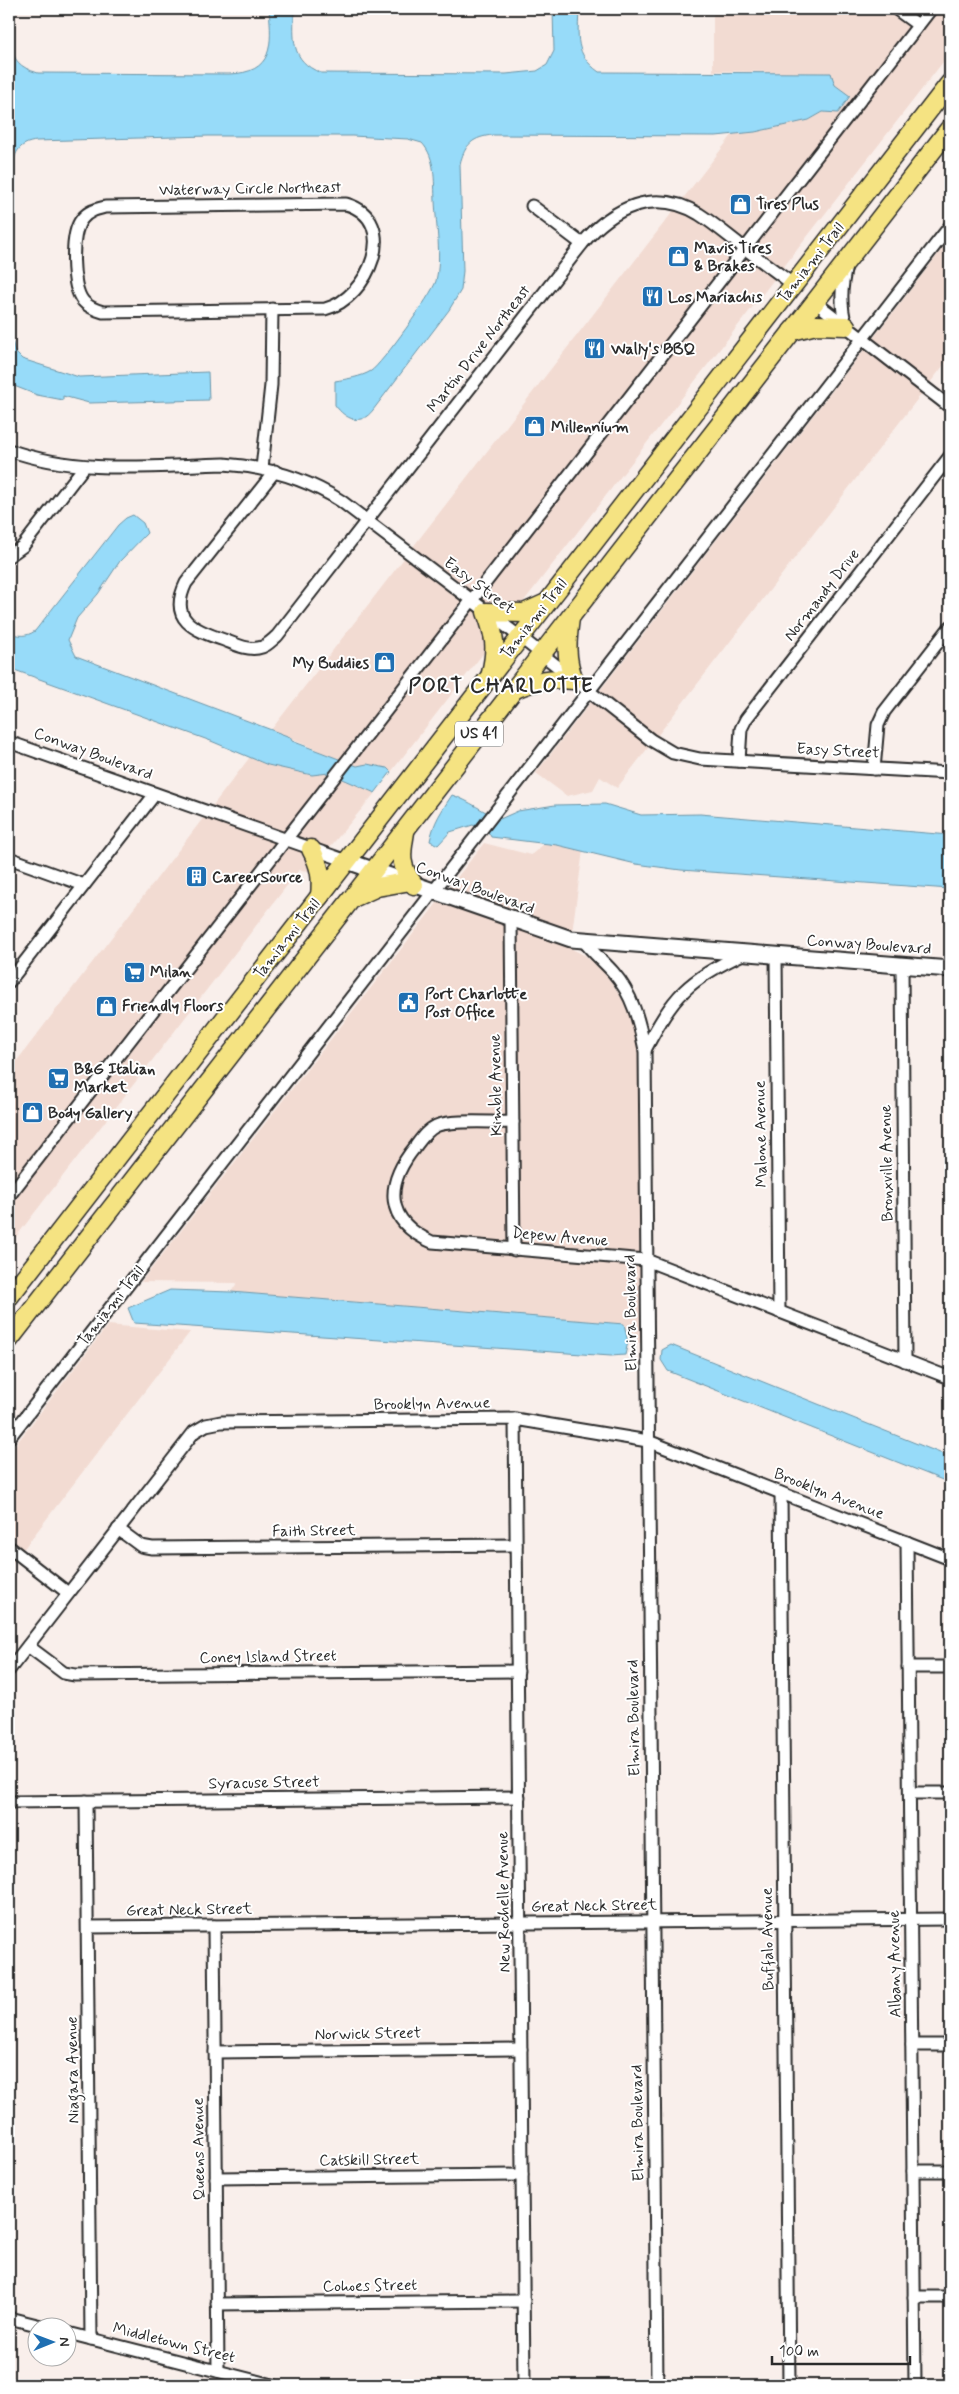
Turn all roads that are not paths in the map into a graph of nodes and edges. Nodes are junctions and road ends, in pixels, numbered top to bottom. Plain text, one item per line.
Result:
1 (896, 9) edge
2 (930, 9) edge
3 (918, 25) junction
4 (950, 83) edge
5 (950, 128) edge
6 (532, 206) dead end
7 (950, 226) edge
8 (582, 244) junction
9 (823, 247) junction
10 (744, 248) junction
11 (847, 262) junction
12 (794, 285) junction
13 (815, 302) junction
14 (272, 309) junction
15 (846, 326) junction
16 (792, 331) junction
17 (862, 338) junction
18 (950, 407) edge
19 (9, 450) edge
20 (950, 456) edge
21 (84, 467) junction
22 (262, 468) junction
23 (274, 471) junction
24 (366, 521) junction
25 (9, 556) edge
26 (470, 601) junction
27 (547, 603) junction
28 (486, 612) junction
29 (570, 616) junction
30 (950, 627) edge
31 (520, 637) junction
32 (541, 654) junction
33 (491, 674) junction
34 (574, 680) junction
35 (513, 690) junction
36 (589, 693) junction
37 (9, 742) edge
38 (738, 761) junction
39 (874, 769) junction
40 (950, 774) edge
41 (154, 794) junction
42 (406, 828) junction
43 (285, 840) junction
44 (311, 849) junction
45 (9, 858) edge
46 (347, 861) junction
47 (374, 870) junction
48 (409, 883) junction
49 (84, 885) junction
50 (433, 892) junction
51 (320, 896) junction
52 (350, 900) junction
53 (511, 920) junction
54 (583, 940) junction
55 (745, 953) junction
56 (776, 955) junction
57 (902, 965) junction
58 (950, 969) edge
59 (9, 982) edge
60 (645, 1050) junction
61 (513, 1122) junction
62 (9, 1196) edge
63 (514, 1250) junction
64 (646, 1260) junction
65 (9, 1297) edge
66 (779, 1312) junction
67 (9, 1340) edge
68 (906, 1361) junction
69 (950, 1378) edge
70 (515, 1419) junction
71 (9, 1438) edge
72 (648, 1441) junction
73 (781, 1493) junction
74 (118, 1529) junction
75 (907, 1542) junction
76 (516, 1545) junction
77 (9, 1547) edge
78 (950, 1559) edge
79 (68, 1593) junction
80 (28, 1646) junction
81 (908, 1667) junction
82 (950, 1667) edge
83 (9, 1670) edge
84 (518, 1671) junction
85 (910, 1793) junction
86 (950, 1793) edge
87 (519, 1797) junction
88 (86, 1801) junction
89 (9, 1802) edge
90 (911, 1919) junction
91 (950, 1919) edge
92 (784, 1920) junction
93 (652, 1922) junction
94 (520, 1923) junction
95 (214, 1926) junction
96 (88, 1927) junction
97 (912, 2045) junction
98 (950, 2045) edge
99 (521, 2049) junction
100 (215, 2052) junction
101 (950, 2171) edge
102 (913, 2172) junction
103 (522, 2175) junction
104 (216, 2178) junction
105 (950, 2297) edge
106 (914, 2298) junction
107 (524, 2301) junction
108 (217, 2304) junction
109 (9, 2318) edge
110 (28, 2323) edge
111 (78, 2336) edge
112 (91, 2339) junction
113 (218, 2371) junction
114 (272, 2385) edge
115 (524, 2385) edge
116 (657, 2385) edge
117 (789, 2385) edge
118 (915, 2385) edge

1 - 3 street
2 - 3 street
3 - 10 street
4 - 9 main road, Tamiami Trail / US 41
5 - 11 main road, Tamiami Trail / US 41
6 - 8 street
7 - 17 street, Tamiami Trail
8 - 10 street, Martin Drive Northeast
8 - 24 street, Martin Drive Northeast
9 - 12 main road, Tamiami Trail / US 41
9 - 13 main road
10 - 12 street, Martin Drive Northeast
10 - 26 street
11 - 13 main road, Tamiami Trail / US 41
11 - 15 street
12 - 27 main road, Tamiami Trail / US 41
13 - 15 street
13 - 16 main road, Tamiami Trail / US 41
14 - 14 street, Waterway Circle Northeast
14 - 22 street
15 - 16 main road
15 - 17 street
16 - 29 main road, Tamiami Trail / US 41
17 - 18 street
17 - 36 street, Tamiami Trail
19 - 21 street, Easy Street
20 - 38 street, Normandy Drive
21 - 22 street, Easy Street
21 - 25 street
22 - 23 street, Easy Street
23 - 24 street, Easy Street
23 - 24 street, Martin Drive Northeast
24 - 26 street, Easy Street
26 - 28 street, Easy Street
26 - 43 street
27 - 28 main road
27 - 31 main road, Tamiami Trail / US 41
28 - 31 street, Easy Street
28 - 33 main road
29 - 32 main road, Tamiami Trail / US 41
29 - 34 main road
30 - 39 street
31 - 32 street, Easy Street
31 - 33 main road, Tamiami Trail / US 41
32 - 34 street, Easy Street
32 - 35 main road, Tamiami Trail / US 41
33 - 46 main road, Tamiami Trail / US 41
34 - 35 main road
34 - 36 street, Easy Street
35 - 42 main road, Tamiami Trail / US 41
36 - 38 street, Easy Street
36 - 50 street, Tamiami Trail
37 - 41 street, Conway Boulevard
38 - 39 street, Easy Street
39 - 40 street, Easy Street
41 - 43 street, Conway Boulevard
41 - 49 street
42 - 47 main road, Tamiami Trail / US 41
42 - 48 main road
43 - 44 street, Conway Boulevard
43 - 62 street
44 - 46 street, Conway Boulevard
44 - 51 main road
45 - 49 street
46 - 47 street, Conway Boulevard
46 - 51 main road, Tamiami Trail / US 41
47 - 48 street, Conway Boulevard
47 - 52 main road, Tamiami Trail / US 41
48 - 50 street, Conway Boulevard
48 - 52 main road
49 - 59 street
50 - 53 street, Conway Boulevard
50 - 71 street, Tamiami Trail
51 - 65 main road, Tamiami Trail / US 41
52 - 67 main road, Tamiami Trail / US 41
53 - 54 street, Conway Boulevard
53 - 61 street, Kimble Avenue
54 - 55 street, Conway Boulevard
54 - 60 street, Elmira Boulevard
55 - 56 street, Conway Boulevard
55 - 60 street, Elmira Boulevard
56 - 57 street, Conway Boulevard
56 - 66 street, Malone Avenue
57 - 58 street, Conway Boulevard
57 - 68 street, Bronxville Avenue
60 - 64 street, Elmira Boulevard
61 - 63 street, Kimble Avenue
61 - 63 street, Depew Avenue
63 - 64 street, Depew Avenue
64 - 66 street, Depew Avenue
64 - 72 street, Elmira Boulevard
66 - 68 street, Depew Avenue
68 - 69 street, Depew Avenue
70 - 72 street, Brooklyn Avenue
70 - 74 street, Brooklyn Avenue
70 - 76 street, New Rochelle Avenue
72 - 73 street, Brooklyn Avenue
72 - 93 street, Elmira Boulevard
73 - 75 street, Brooklyn Avenue
73 - 92 street, Buffalo Avenue
74 - 76 street, Faith Street
74 - 79 street, Brooklyn Avenue
75 - 78 street, Brooklyn Avenue
75 - 81 street, Albany Avenue
76 - 84 street, New Rochelle Avenue
77 - 79 street
79 - 80 street, Brooklyn Avenue
80 - 83 street, Brooklyn Avenue
80 - 84 street, Coney Island Street
81 - 82 street
81 - 85 street, Albany Avenue
84 - 87 street, New Rochelle Avenue
85 - 86 street
85 - 90 street, Albany Avenue
87 - 88 street, Syracuse Street
87 - 94 street, New Rochelle Avenue
88 - 89 street, Syracuse Street
88 - 96 street, Niagara Avenue
90 - 91 street, Great Neck Street
90 - 92 street, Great Neck Street
90 - 97 street, Albany Avenue
92 - 93 street, Great Neck Street
92 - 117 street, Buffalo Avenue
93 - 94 street, Great Neck Street
93 - 116 street, Elmira Boulevard
94 - 95 street, Great Neck Street
94 - 99 street, New Rochelle Avenue
95 - 96 street, Great Neck Street
95 - 100 street, Queens Avenue
96 - 112 street, Niagara Avenue
97 - 98 street
97 - 102 street, Albany Avenue
99 - 100 street, Norwick Street
99 - 103 street, New Rochelle Avenue
100 - 104 street, Queens Avenue
101 - 102 street
102 - 106 street, Albany Avenue
103 - 104 street, Catskill Street
103 - 107 street, New Rochelle Avenue
104 - 108 street, Queens Avenue
105 - 106 street
106 - 118 street, Albany Avenue
107 - 108 street, Cohoes Street
107 - 115 street, New Rochelle Avenue
108 - 113 street, Queens Avenue
109 - 110 street
111 - 112 street, Middletown Street
112 - 113 street, Middletown Street
113 - 114 street, Middletown Street

